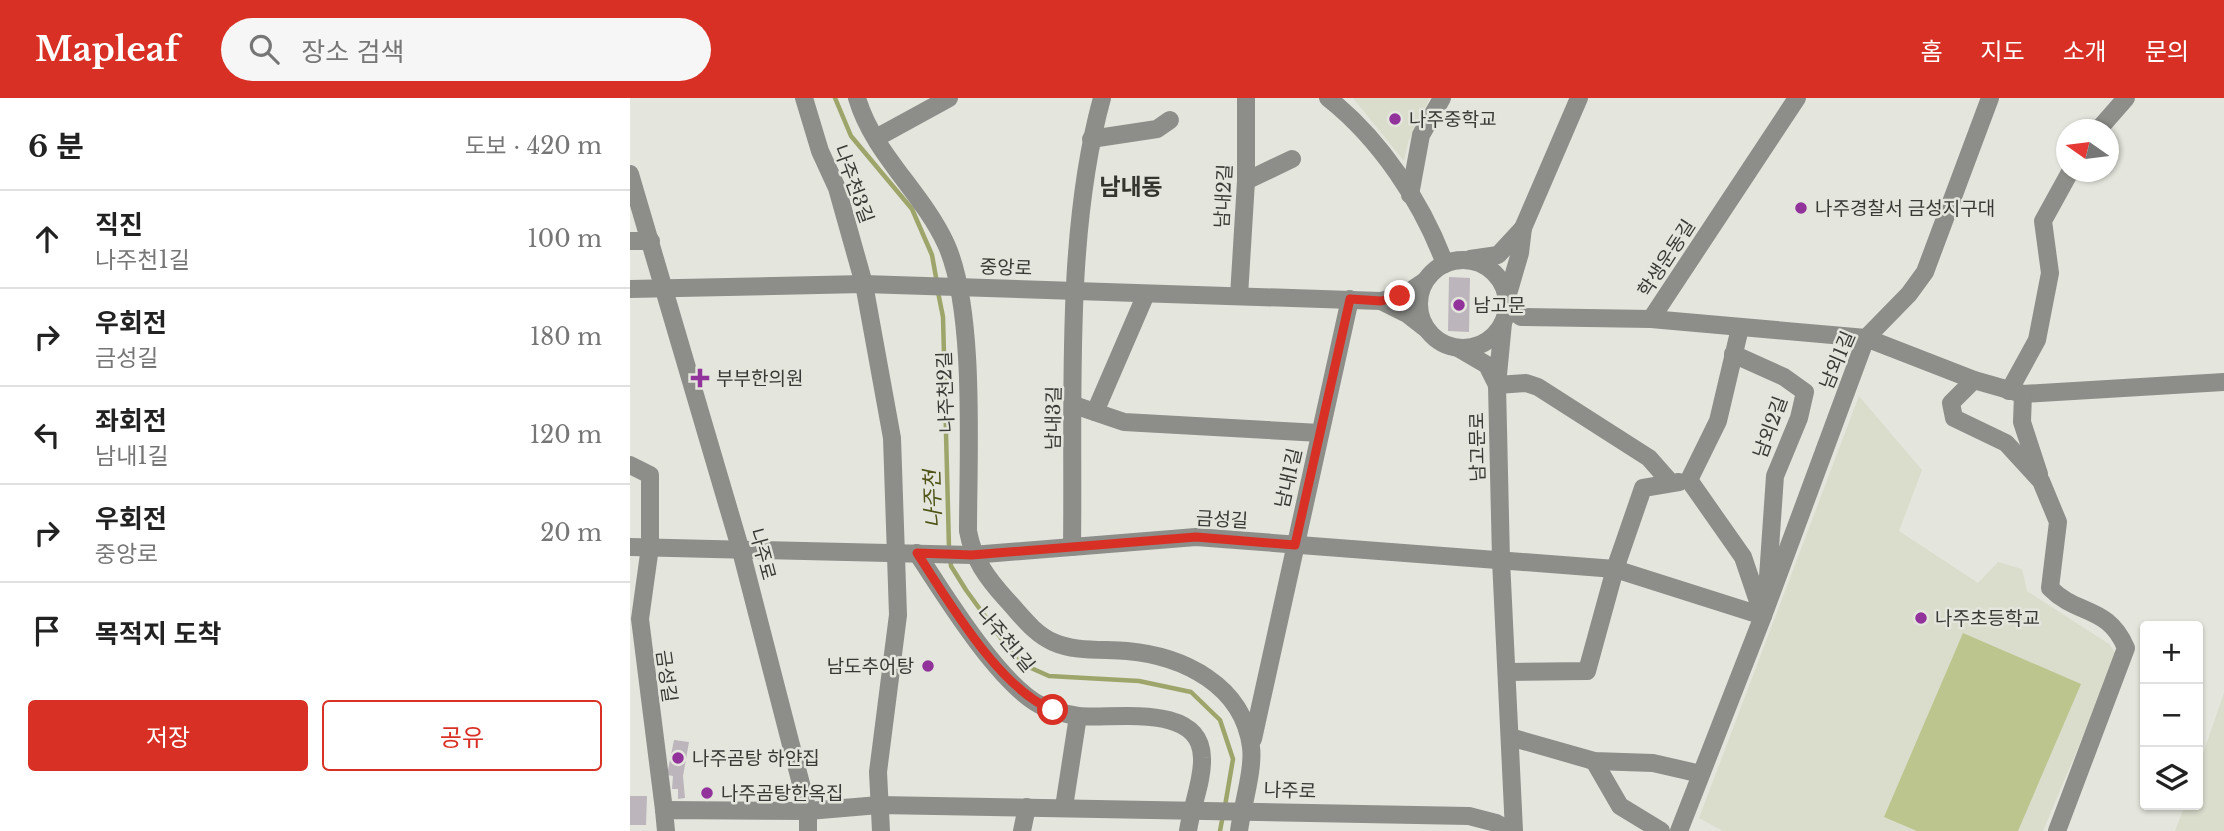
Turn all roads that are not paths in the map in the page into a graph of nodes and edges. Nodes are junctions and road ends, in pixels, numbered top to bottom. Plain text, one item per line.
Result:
1 (804, 98) edge
2 (857, 98) edge
3 (949, 98) edge
4 (1102, 98) edge
5 (1246, 98) edge
6 (1328, 98) edge
7 (1442, 98) edge
8 (1579, 98) edge
9 (1797, 98) edge
10 (2126, 98) edge
11 (1985, 100) edge
12 (2108, 119) edge
13 (1170, 120) dead end
14 (876, 138) junction
15 (1091, 139) junction
16 (1292, 159) dead end
17 (630, 174) edge
18 (1246, 181) junction
19 (2064, 182) edge
20 (1410, 195) junction
21 (1523, 228) junction
22 (630, 241) edge
23 (651, 241) junction
24 (1463, 260) junction
25 (1445, 264) junction
26 (1425, 281) junction
27 (873, 284) junction
28 (954, 287) junction
29 (630, 289) edge
30 (663, 290) junction
31 (1075, 291) junction
32 (1146, 294) junction
33 (1239, 296) junction
34 (1350, 299) junction
35 (1381, 301) junction
36 (1505, 310) junction
37 (1651, 319) junction
38 (1740, 328) junction
39 (1433, 336) junction
40 (1866, 338) junction
41 (1458, 348) junction
42 (1733, 354) junction
43 (1974, 380) junction
44 (2224, 382) edge
45 (1497, 385) junction
46 (2016, 392) junction
47 (1074, 405) junction
48 (1096, 412) junction
49 (1320, 433) junction
50 (630, 465) edge
51 (1689, 480) junction
52 (2041, 481) junction
53 (1671, 483) junction
54 (1295, 545) junction
55 (630, 547) edge
56 (650, 547) junction
57 (1072, 547) junction
58 (741, 551) junction
59 (898, 553) junction
60 (917, 553) junction
61 (972, 555) junction
62 (1501, 561) junction
63 (1615, 569) junction
64 (1761, 608) junction
65 (637, 657) edge
66 (1507, 672) junction
67 (1078, 716) junction
68 (1510, 737) junction
69 (1251, 749) junction
70 (1594, 761) junction
71 (1701, 774) junction
72 (879, 805) junction
73 (1027, 807) junction
74 (1065, 807) junction
75 (664, 810) junction
76 (1193, 810) junction
77 (1238, 810) junction
78 (808, 811) junction
79 (666, 831) edge
80 (808, 831) edge
81 (881, 831) edge
82 (1022, 831) edge
83 (1188, 831) edge
84 (1238, 831) edge
85 (1513, 831) edge
86 (1661, 831) edge
87 (1679, 831) edge
88 (2057, 831) edge

1 - 27 street, 나주천3길
2 - 14 street, 나주천2길
3 - 14 street
4 - 15 street, 남내3길
5 - 18 street, 남내2길
6 - 20 street
7 - 20 street
8 - 21 street
9 - 37 street, 학생운동길
10 - 12 street
11 - 40 street, 남외1길
13 - 15 street
14 - 28 street, 나주천2길
15 - 31 street, 남내3길
16 - 18 street
17 - 23 street, 나주로
18 - 33 street, 남내2길
19 - 46 street
20 - 25 street
21 - 24 street
21 - 36 street
22 - 23 street
23 - 30 street, 나주로
24 - 25 street
24 - 36 street
25 - 26 street
26 - 35 street
26 - 39 street
27 - 28 street, 중앙로
27 - 30 street, 중앙로
27 - 59 street
28 - 31 street, 중앙로
28 - 61 street, 나주천2길
29 - 30 street, 중앙로
30 - 58 street, 나주로
31 - 32 street, 중앙로
31 - 47 street, 남내3길
32 - 33 street, 중앙로
32 - 48 street
33 - 34 street, 중앙로
34 - 35 street, 중앙로
34 - 49 street, 남내1길
35 - 39 street
36 - 37 street, 학생운동길
36 - 41 street
36 - 45 street
37 - 38 street
38 - 40 street
38 - 42 street
39 - 41 street
40 - 43 street
40 - 64 street, 남외1길
41 - 45 street
42 - 51 street
42 - 64 street, 남외2길
43 - 46 street
43 - 52 street
44 - 46 street
45 - 53 street, 남고문로
45 - 62 street, 남고문로
46 - 52 street
47 - 48 street
47 - 57 street, 남내3길
48 - 49 street
49 - 54 street, 남내1길
50 - 56 street
51 - 53 street
51 - 64 street
52 - 88 street
53 - 63 street
54 - 57 street, 금성길
54 - 62 street, 금성길
54 - 69 street, 남내1길
55 - 56 street, 금성길
56 - 58 street, 금성길
56 - 65 street, 금성길
57 - 61 street, 금성길
58 - 59 street, 금성길
58 - 78 street, 나주로
59 - 60 street, 금성길
59 - 72 street
60 - 61 street, 금성길
60 - 67 street, 나주천1길
61 - 69 street
62 - 63 street
62 - 66 street, 남고문로
63 - 64 street
63 - 66 street
64 - 71 street, 남외1길
65 - 75 street, 금성길
66 - 68 street, 남고문로
67 - 74 street
67 - 76 street, 나주천1길
68 - 70 street
68 - 85 street, 남고문로
69 - 77 street
70 - 71 street
70 - 86 street
71 - 87 street, 남외1길
72 - 73 street, 나주로
72 - 78 street, 나주로
72 - 81 street
73 - 74 street, 나주로
73 - 82 street
74 - 76 street, 나주로
75 - 78 street
75 - 79 street, 금성길
76 - 77 street, 나주로
76 - 83 street, 나주천1길
77 - 84 street
77 - 85 street, 나주로
78 - 80 street

